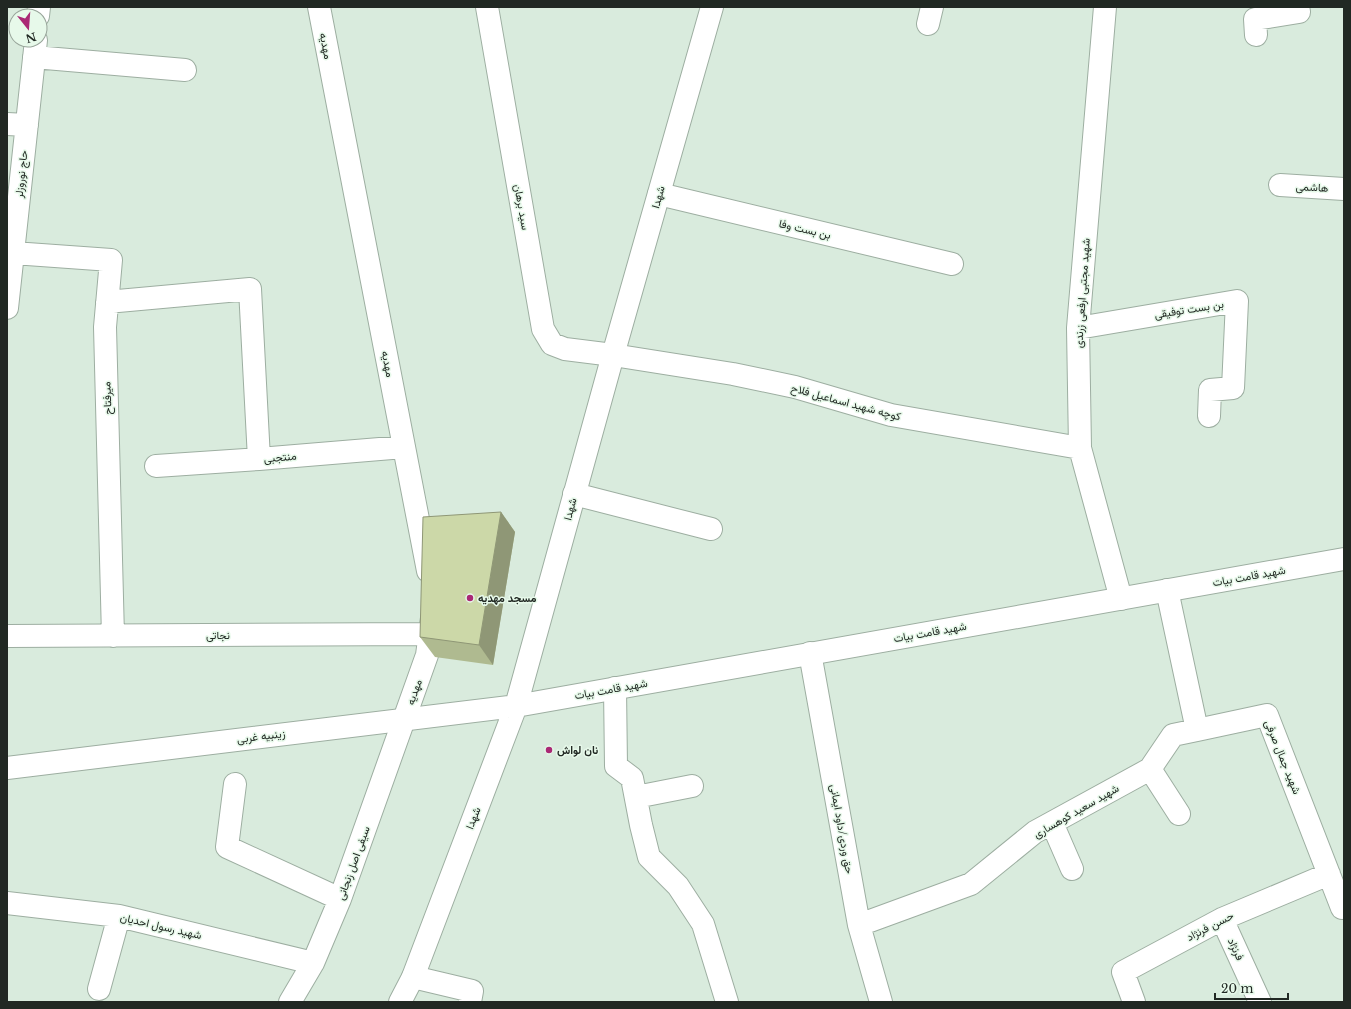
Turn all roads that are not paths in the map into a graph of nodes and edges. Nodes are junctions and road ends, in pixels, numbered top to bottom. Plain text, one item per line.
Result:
1 (319, 7) edge
2 (487, 7) edge
3 (712, 7) edge
4 (1106, 7) edge
5 (1298, 7) edge
6 (1256, 35) dead end
7 (35, 48) edge
8 (185, 70) dead end
9 (17, 125) edge
10 (1280, 185) dead end
11 (1344, 189) edge
12 (659, 194) junction
13 (13, 253) junction
14 (952, 264) dead end
15 (107, 302) junction
16 (7, 308) edge
17 (1078, 328) junction
18 (613, 355) junction
19 (1210, 416) dead end
20 (404, 447) junction
21 (1080, 448) junction
22 (259, 459) junction
23 (156, 466) dead end
24 (574, 494) junction
25 (710, 529) dead end
26 (1344, 559) edge
27 (1167, 590) junction
28 (1121, 599) junction
29 (430, 634) junction
30 (7, 636) edge
31 (114, 636) junction
32 (810, 653) junction
33 (615, 688) junction
34 (516, 706) junction
35 (404, 718) junction
36 (1197, 730) junction
37 (7, 768) edge
38 (1150, 769) junction
39 (234, 784) dead end
40 (692, 786) dead end
41 (636, 797) junction
42 (1179, 814) dead end
43 (1052, 823) junction
44 (1072, 869) dead end
45 (1328, 874) junction
46 (340, 899) junction
47 (7, 903) edge
48 (1342, 908) dead end
49 (119, 916) junction
50 (1222, 919) junction
51 (859, 925) junction
52 (313, 963) junction
53 (412, 977) junction
54 (99, 989) dead end
55 (290, 1002) edge
56 (400, 1002) edge
57 (470, 1002) edge
58 (728, 1002) edge
59 (882, 1002) edge
60 (1134, 1002) edge
61 (1260, 1002) edge

1 - 20 street, مهدیه
2 - 18 street, سید برهان
3 - 12 street, شهدا
4 - 17 street, شهید مجتبی ارفعی زرندی
5 - 6 street
7 - 8 street
7 - 9 street, حاج نوروزلر
9 - 13 street, حاج نوروزلر
10 - 11 street, هاشمی
12 - 14 street, بن بست وفا
12 - 18 street, شهدا
13 - 15 street, میرفتاح
13 - 16 street, حاج نوروزلر
15 - 22 street
15 - 31 street, میرفتاح
17 - 19 street, بن بست توفیقی
17 - 21 street, شهید مجتبی ارفعی زرندی
18 - 21 street, کوچه شهید اسماعیل فلاح
18 - 24 street, شهدا
20 - 22 street, منتجبی
20 - 29 street, مهدیه
21 - 28 street, شهید مجتبی ارفعی زرندی
22 - 23 street, منتجبی
24 - 25 street
24 - 34 street, شهدا
26 - 27 street, شهید قامت بیات
27 - 28 street, شهید قامت بیات
27 - 36 street
28 - 32 street, شهید قامت بیات
29 - 31 street, نجاتی
29 - 35 street, مهدیه
30 - 31 street, نجاتی
32 - 33 street, شهید قامت بیات
32 - 51 street, حق وردی/داود ایمانی
33 - 34 street, شهید قامت بیات
33 - 41 street
34 - 35 street, زینبیه غربی
34 - 53 street, شهدا
35 - 37 street, زینبیه غربی
35 - 46 street, سیفی اصل زنجانی
36 - 38 street, شهید سعید کوهساری
36 - 45 street, شهید جمال صرفی
38 - 42 street
38 - 43 street, شهید سعید کوهساری
39 - 46 street
40 - 41 street
41 - 58 street
43 - 44 street
43 - 51 street, شهید سعید کوهساری
45 - 48 street, شهید جمال صرفی
45 - 50 street, حسن فرنژاد
46 - 52 street, سیفی اصل زنجانی
47 - 49 street, شهید رسول احدیان
49 - 52 street, شهید رسول احدیان
49 - 54 street
50 - 60 street, حسن فرنژاد
50 - 61 street, فرنژاد
51 - 59 street, حق وردی/داود ایمانی
52 - 55 street, سیفی اصل زنجانی
53 - 56 street, شهدا
53 - 57 street

